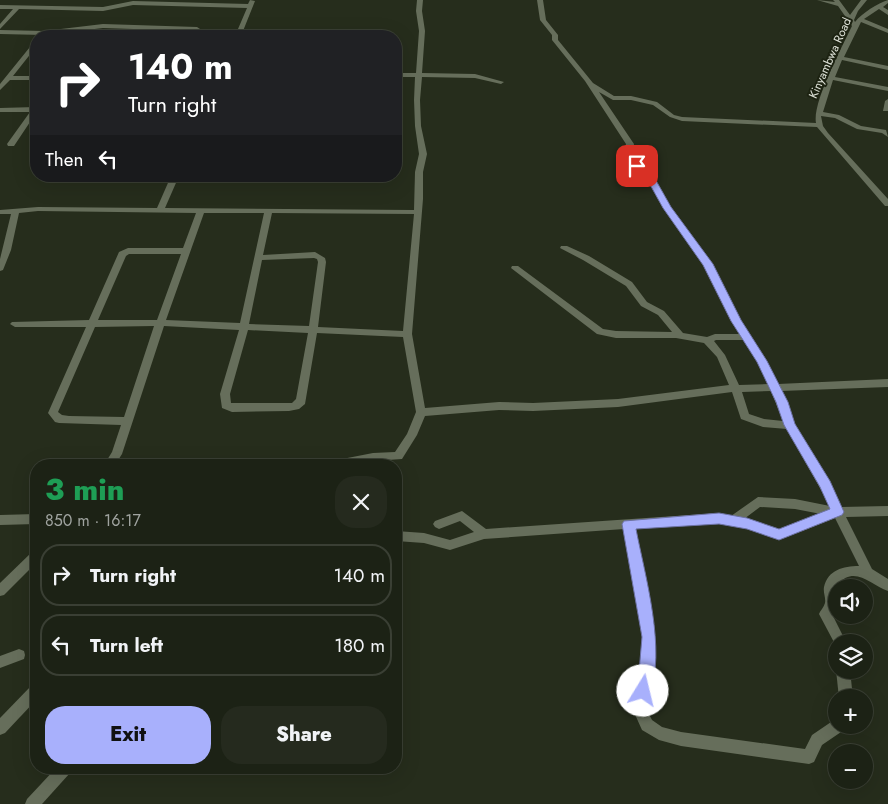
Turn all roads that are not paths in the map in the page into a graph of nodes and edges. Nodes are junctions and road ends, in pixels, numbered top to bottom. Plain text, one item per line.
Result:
1 (110, 0) edge
2 (420, 0) edge
3 (540, 0) edge
4 (820, 0) edge
5 (864, 0) edge
6 (888, 1) edge
7 (838, 2) edge
8 (252, 3) edge
9 (879, 5) edge
10 (0, 7) edge
11 (18, 7) junction
12 (103, 9) junction
13 (888, 13) edge
14 (860, 19) junction
15 (853, 23) junction
16 (103, 26) junction
17 (0, 27) edge
18 (150, 28) joint
19 (73, 30) edge
20 (99, 30) edge
21 (196, 30) edge
22 (241, 30) edge
23 (888, 31) edge
24 (0, 32) edge
25 (30, 33) edge
26 (30, 50) edge
27 (840, 58) junction
28 (888, 68) edge
29 (402, 75) edge
30 (419, 75) junction
31 (8, 78) junction
32 (30, 78) edge
33 (831, 78) junction
34 (501, 82) dead end
35 (589, 82) junction
36 (0, 88) edge
37 (888, 90) edge
38 (613, 98) junction
39 (888, 101) edge
40 (602, 104) junction
41 (0, 110) edge
42 (30, 110) edge
43 (885, 110) dead end
44 (818, 114) junction
45 (30, 118) edge
46 (820, 125) junction
47 (888, 135) edge
48 (11, 144) dead end
49 (172, 182) edge
50 (888, 204) edge
51 (160, 209) junction
52 (201, 210) junction
53 (15, 211) junction
54 (0, 212) edge
55 (268, 212) junction
56 (417, 212) junction
57 (564, 248) dead end
58 (186, 251) junction
59 (260, 258) junction
60 (0, 268) edge
61 (515, 268) dead end
62 (160, 323) junction
63 (15, 324) dead end
64 (91, 324) junction
65 (244, 327) junction
66 (313, 329) junction
67 (407, 334) junction
68 (680, 336) junction
69 (746, 337) junction
70 (707, 341) junction
71 (888, 384) edge
72 (775, 388) junction
73 (735, 389) junction
74 (421, 412) junction
75 (128, 421) junction
76 (790, 425) junction
77 (113, 459) edge
78 (363, 459) edge
79 (888, 511) edge
80 (838, 512) junction
81 (30, 519) edge
82 (0, 520) edge
83 (733, 521) junction
84 (438, 524) dead end
85 (628, 524) junction
86 (484, 534) junction
87 (402, 536) edge
88 (30, 564) edge
89 (868, 573) junction
90 (888, 586) edge
91 (0, 592) edge
92 (836, 634) edge
93 (18, 655) dead end
94 (0, 662) edge
95 (30, 697) edge
96 (0, 728) edge
97 (828, 732) edge
98 (60, 774) edge
99 (32, 804) edge

1 - 12 street
2 - 30 street
3 - 35 street
4 - 7 street
5 - 15 street
6 - 9 street, Kinyambwa Road
7 - 15 street
8 - 12 street
8 - 22 street
9 - 13 street
9 - 14 street, Kinyambwa Road
10 - 11 street
11 - 12 street
11 - 17 street
14 - 15 street, Kinyambwa Road
14 - 23 street
15 - 27 street, Kinyambwa Road
16 - 18 street
16 - 19 street
16 - 20 street
18 - 21 street
24 - 25 street
26 - 31 street
27 - 28 street
27 - 33 street, Kinyambwa Road
29 - 30 street
30 - 34 street
30 - 56 street
31 - 32 street
31 - 36 street
33 - 37 street
33 - 44 street, Kinyambwa Road
35 - 38 street
35 - 40 street
38 - 40 street
38 - 46 street
39 - 43 street
40 - 69 street
41 - 42 street
44 - 46 street, Kinyambwa Road
44 - 47 street
45 - 48 street
46 - 50 street, Kinyambwa Road
49 - 51 street
51 - 52 street
51 - 53 street
52 - 55 street
52 - 58 street
53 - 54 street
53 - 60 street
55 - 56 street
55 - 59 street
56 - 67 street
57 - 68 street
58 - 62 street
58 - 64 street
59 - 65 street
59 - 66 street
61 - 68 street
62 - 64 street
62 - 65 street
62 - 75 street
63 - 64 street
64 - 75 street
65 - 66 street
65 - 66 street
66 - 67 street
67 - 74 street
68 - 70 street
69 - 70 street
69 - 72 street
70 - 73 street
71 - 72 street
72 - 73 street
72 - 76 street
73 - 74 street
73 - 76 street
74 - 78 street
75 - 77 street
76 - 80 street
79 - 80 street
80 - 83 street
80 - 83 street
80 - 89 street
81 - 82 street
83 - 85 street
84 - 86 street
85 - 86 street
85 - 97 street
86 - 87 street
88 - 91 street
89 - 90 street
89 - 92 street
93 - 94 street
95 - 96 street
98 - 99 street

